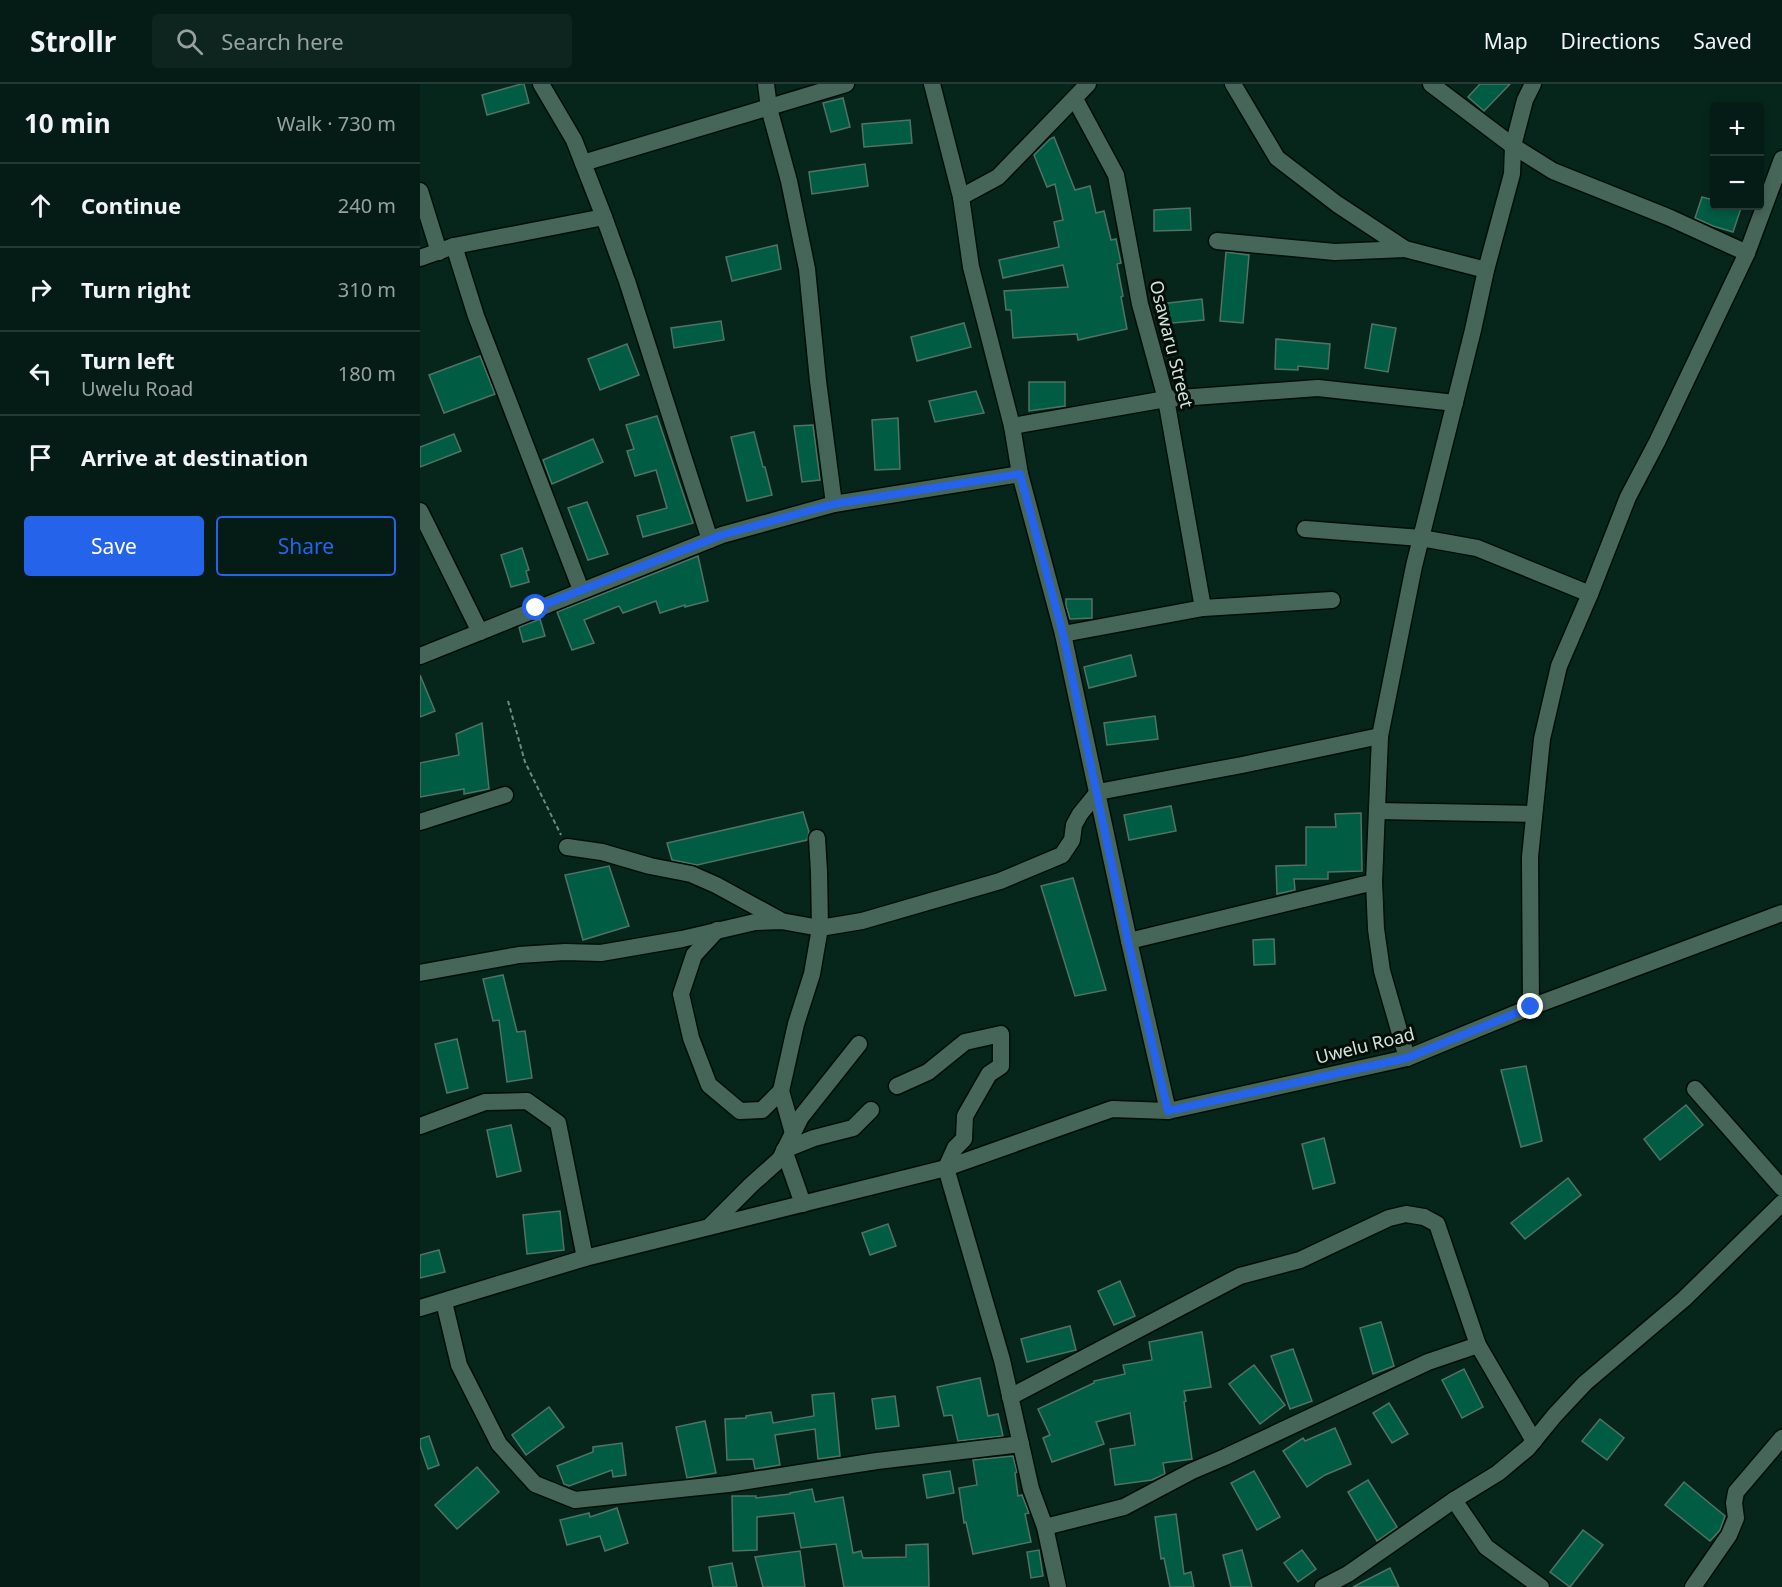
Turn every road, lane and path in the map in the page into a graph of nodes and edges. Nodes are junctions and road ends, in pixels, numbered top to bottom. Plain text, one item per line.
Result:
1 (541, 84) edge
2 (766, 84) edge
3 (846, 84) edge
4 (932, 84) edge
5 (1088, 84) edge
6 (1233, 84) edge
7 (1431, 84) edge
8 (1533, 84) edge
9 (1075, 99) junction
10 (769, 108) junction
11 (1513, 146) junction
12 (1782, 159) edge
13 (583, 163) junction
14 (420, 191) edge
15 (961, 196) junction
16 (604, 218) junction
17 (1217, 241) dead end
18 (447, 249) junction
19 (1405, 249) junction
20 (1747, 253) junction
21 (420, 258) edge
22 (1486, 270) junction
23 (1166, 399) junction
24 (1455, 403) junction
25 (1012, 426) junction
26 (1020, 474) junction
27 (834, 504) junction
28 (420, 511) edge
29 (1305, 529) dead end
30 (1420, 538) junction
31 (710, 540) junction
32 (581, 590) junction
33 (1590, 594) junction
34 (1332, 600) dead end
35 (1203, 608) junction
36 (480, 632) junction
37 (1063, 634) junction
38 (420, 656) edge
39 (508, 701) dead end
40 (1380, 736) junction
41 (1098, 792) junction
42 (506, 795) dead end
43 (1377, 811) junction
44 (1534, 814) junction
45 (420, 822) edge
46 (816, 838) dead end
47 (567, 847) joint
48 (1374, 882) junction
49 (1782, 913) edge
50 (781, 921) junction
51 (819, 928) junction
52 (717, 930) junction
53 (1128, 941) junction
54 (420, 973) edge
55 (1531, 1007) junction
56 (859, 1044) dead end
57 (1407, 1058) junction
58 (897, 1086) dead end
59 (1695, 1089) dead end
60 (781, 1091) junction
61 (870, 1110) dead end
62 (1168, 1111) junction
63 (420, 1126) edge
64 (793, 1134) junction
65 (784, 1150) junction
66 (946, 1168) junction
67 (1782, 1188) edge
68 (1782, 1203) edge
69 (803, 1204) junction
70 (709, 1227) junction
71 (585, 1258) junction
72 (444, 1302) junction
73 (420, 1308) edge
74 (1478, 1345) junction
75 (1010, 1397) junction
76 (1782, 1438) edge
77 (1534, 1441) junction
78 (1021, 1444) junction
79 (1454, 1500) junction
80 (1045, 1527) junction
81 (1351, 1581) edge
82 (1057, 1587) edge
83 (1323, 1587) edge
84 (1541, 1587) edge
85 (1693, 1587) edge

1 - 13 street
2 - 10 street
3 - 10 street
4 - 15 street
5 - 9 street
6 - 19 street
7 - 11 street
8 - 11 street
9 - 15 street
9 - 23 street, Osawaru Street
10 - 13 street
10 - 27 street
11 - 20 street
11 - 22 street
12 - 20 street
13 - 16 street
14 - 18 street
15 - 25 street
16 - 18 street
16 - 31 street
17 - 19 street
18 - 21 street
18 - 32 street
19 - 22 street
20 - 33 street
22 - 24 street
23 - 24 street
23 - 25 street
23 - 35 street, Osawaru Street
24 - 30 street
25 - 26 street
26 - 27 street
26 - 37 street
27 - 31 street
28 - 36 street
29 - 30 street
30 - 33 street
30 - 40 street
31 - 32 street
32 - 36 street
33 - 44 street
34 - 35 street
35 - 37 street
36 - 38 street
37 - 41 street
39 - 47 path
40 - 41 street
40 - 43 street
41 - 51 street
41 - 53 street
42 - 45 street
43 - 44 street
43 - 48 street
44 - 55 street
46 - 51 street
47 - 50 street
48 - 53 street
48 - 57 street
49 - 55 street, Uwelu Road
50 - 51 street
50 - 52 street
51 - 60 street
52 - 54 street
52 - 60 street
53 - 62 street
55 - 57 street, Uwelu Road
56 - 64 street
57 - 62 street, Uwelu Road
58 - 66 street
59 - 67 street
60 - 64 street
61 - 65 street
62 - 66 street, Uwelu Road
63 - 71 street
64 - 65 street
65 - 69 street
65 - 70 street
66 - 69 street, Uwelu Road
66 - 75 street
68 - 77 street
69 - 70 street, Uwelu Road
70 - 71 street, Uwelu Road
71 - 72 street, Uwelu Road
72 - 73 street, Uwelu Road
72 - 78 street
74 - 75 street
74 - 77 street
74 - 80 street
75 - 78 street
76 - 85 street
77 - 79 street
78 - 80 street
79 - 81 street
79 - 84 street
80 - 82 street
81 - 83 street

